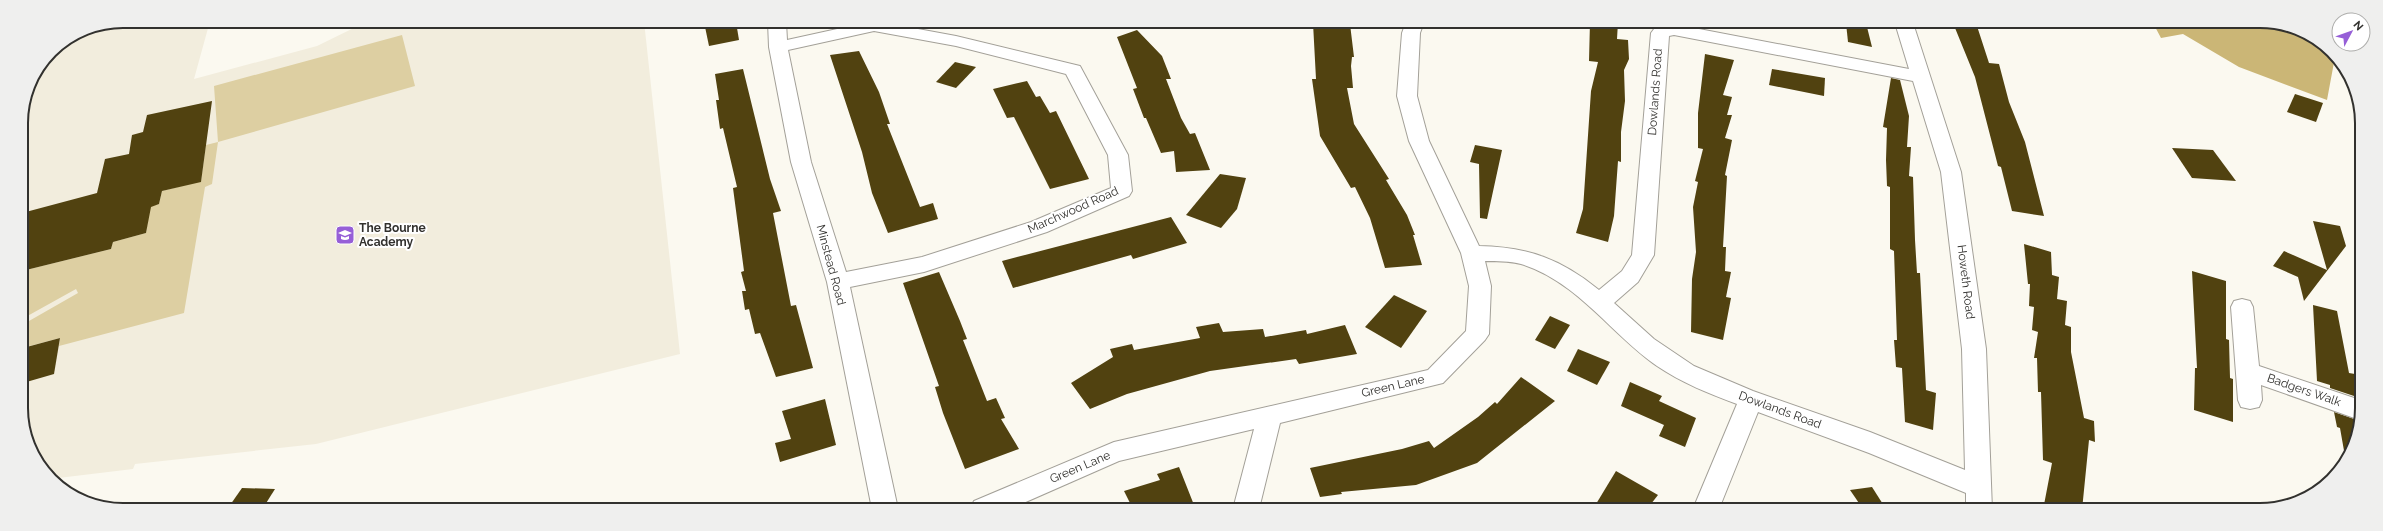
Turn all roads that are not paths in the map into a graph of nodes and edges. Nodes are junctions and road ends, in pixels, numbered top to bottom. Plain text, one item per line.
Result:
1 (777, 28) edge
2 (865, 28) edge
3 (885, 28) edge
4 (1413, 28) edge
5 (1894, 28) edge
6 (1906, 28) edge
7 (778, 48) junction
8 (1919, 68) junction
9 (1472, 253) junction
10 (838, 282) junction
11 (1599, 302) junction
12 (2242, 307) dead end
13 (2247, 371) junction
14 (1751, 400) junction
15 (2250, 400) dead end
16 (2355, 408) edge
17 (1270, 414) junction
18 (1979, 498) edge
19 (885, 503) edge
20 (997, 503) edge
21 (1248, 503) edge
22 (1708, 503) edge

1 - 7 street, Minstead Road
2 - 7 street, Marchwood Road
3 - 10 street, Marchwood Road
4 - 9 street, Green Lane
5 - 8 street, Howeth Road
6 - 8 street, Howeth Road
7 - 10 street, Minstead Road
8 - 11 street, Dowlands Road
8 - 18 street, Howeth Road
9 - 11 street, Dowlands Road
9 - 17 street, Green Lane
10 - 19 street, Minstead Road
11 - 14 street, Dowlands Road
12 - 13 street
13 - 15 street
13 - 16 street, Badgers Walk
14 - 18 street, Dowlands Road
14 - 22 street
17 - 20 street, Green Lane
17 - 21 street

